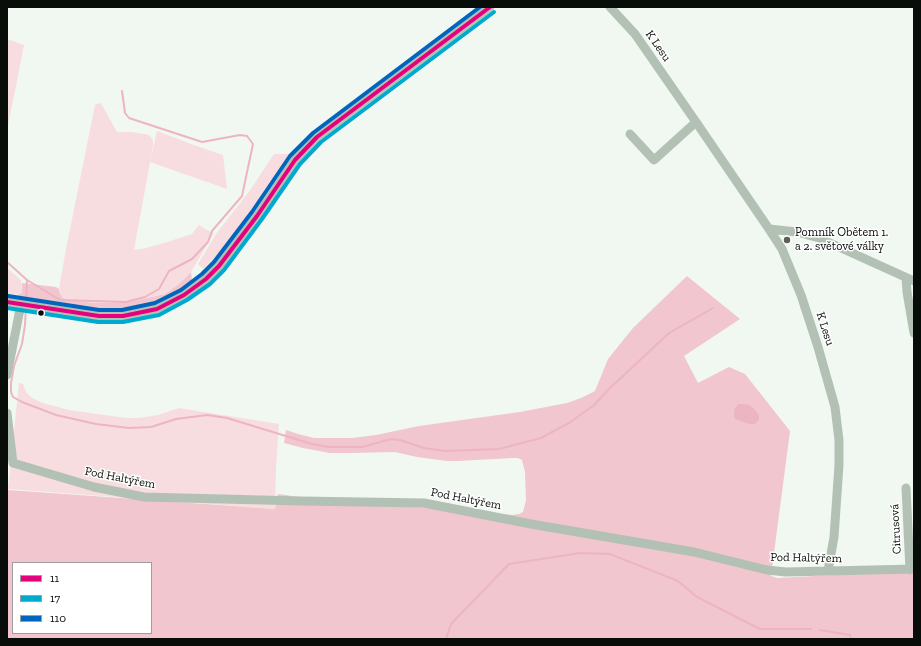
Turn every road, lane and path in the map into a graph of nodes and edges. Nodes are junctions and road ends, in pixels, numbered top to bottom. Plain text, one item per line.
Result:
1 (490, 7) edge
2 (610, 7) edge
3 (696, 122) junction
4 (630, 134) dead end
5 (769, 230) junction
6 (910, 280) edge
7 (7, 302) edge
8 (21, 304) junction
9 (914, 333) edge
10 (7, 375) edge
11 (7, 413) edge
12 (906, 488) dead end
13 (912, 570) edge
14 (828, 571) junction

1 - 8 street
2 - 3 street, K Lesu
3 - 4 street
3 - 5 street, K Lesu
5 - 6 street
5 - 14 street, K Lesu
6 - 9 street
7 - 8 street
8 - 10 street
11 - 14 street, Pod Haltýřem
12 - 13 street, Citrusová
13 - 14 street, Pod Haltýřem

